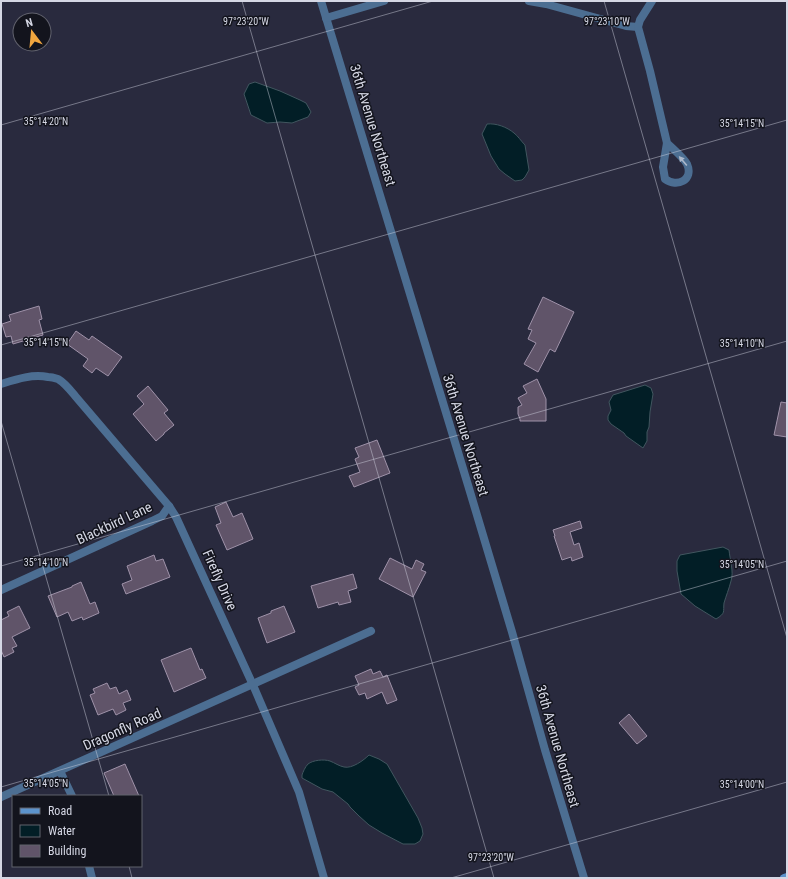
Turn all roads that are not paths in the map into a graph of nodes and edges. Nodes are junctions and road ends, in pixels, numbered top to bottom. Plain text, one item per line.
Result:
1 (321, 1) edge
2 (384, 1) edge
3 (529, 1) edge
4 (652, 1) edge
5 (326, 18) junction
6 (638, 27) junction
7 (667, 143) junction
8 (1, 384) edge
9 (169, 506) junction
10 (1, 590) edge
11 (371, 631) dead end
12 (253, 685) junction
13 (60, 771) junction
14 (72, 795) edge
15 (1, 797) edge
16 (89, 867) edge
17 (787, 877) edge
18 (92, 878) edge
19 (324, 878) edge
20 (584, 878) edge
21 (784, 878) edge

1 - 5 street, 36th Avenue Northeast
2 - 5 street
3 - 6 street
4 - 6 street
5 - 20 street, 36th Avenue Northeast
6 - 7 street
7 -> 7 street
8 - 9 street, Firefly Drive
9 - 10 street, Blackbird Lane
9 - 12 street, Firefly Drive
11 - 12 street, Dragonfly Road
12 - 13 street, Dragonfly Road
12 - 19 street, Firefly Drive
13 - 14 street
13 - 15 street, Dragonfly Road
16 - 18 street
17 - 21 street

